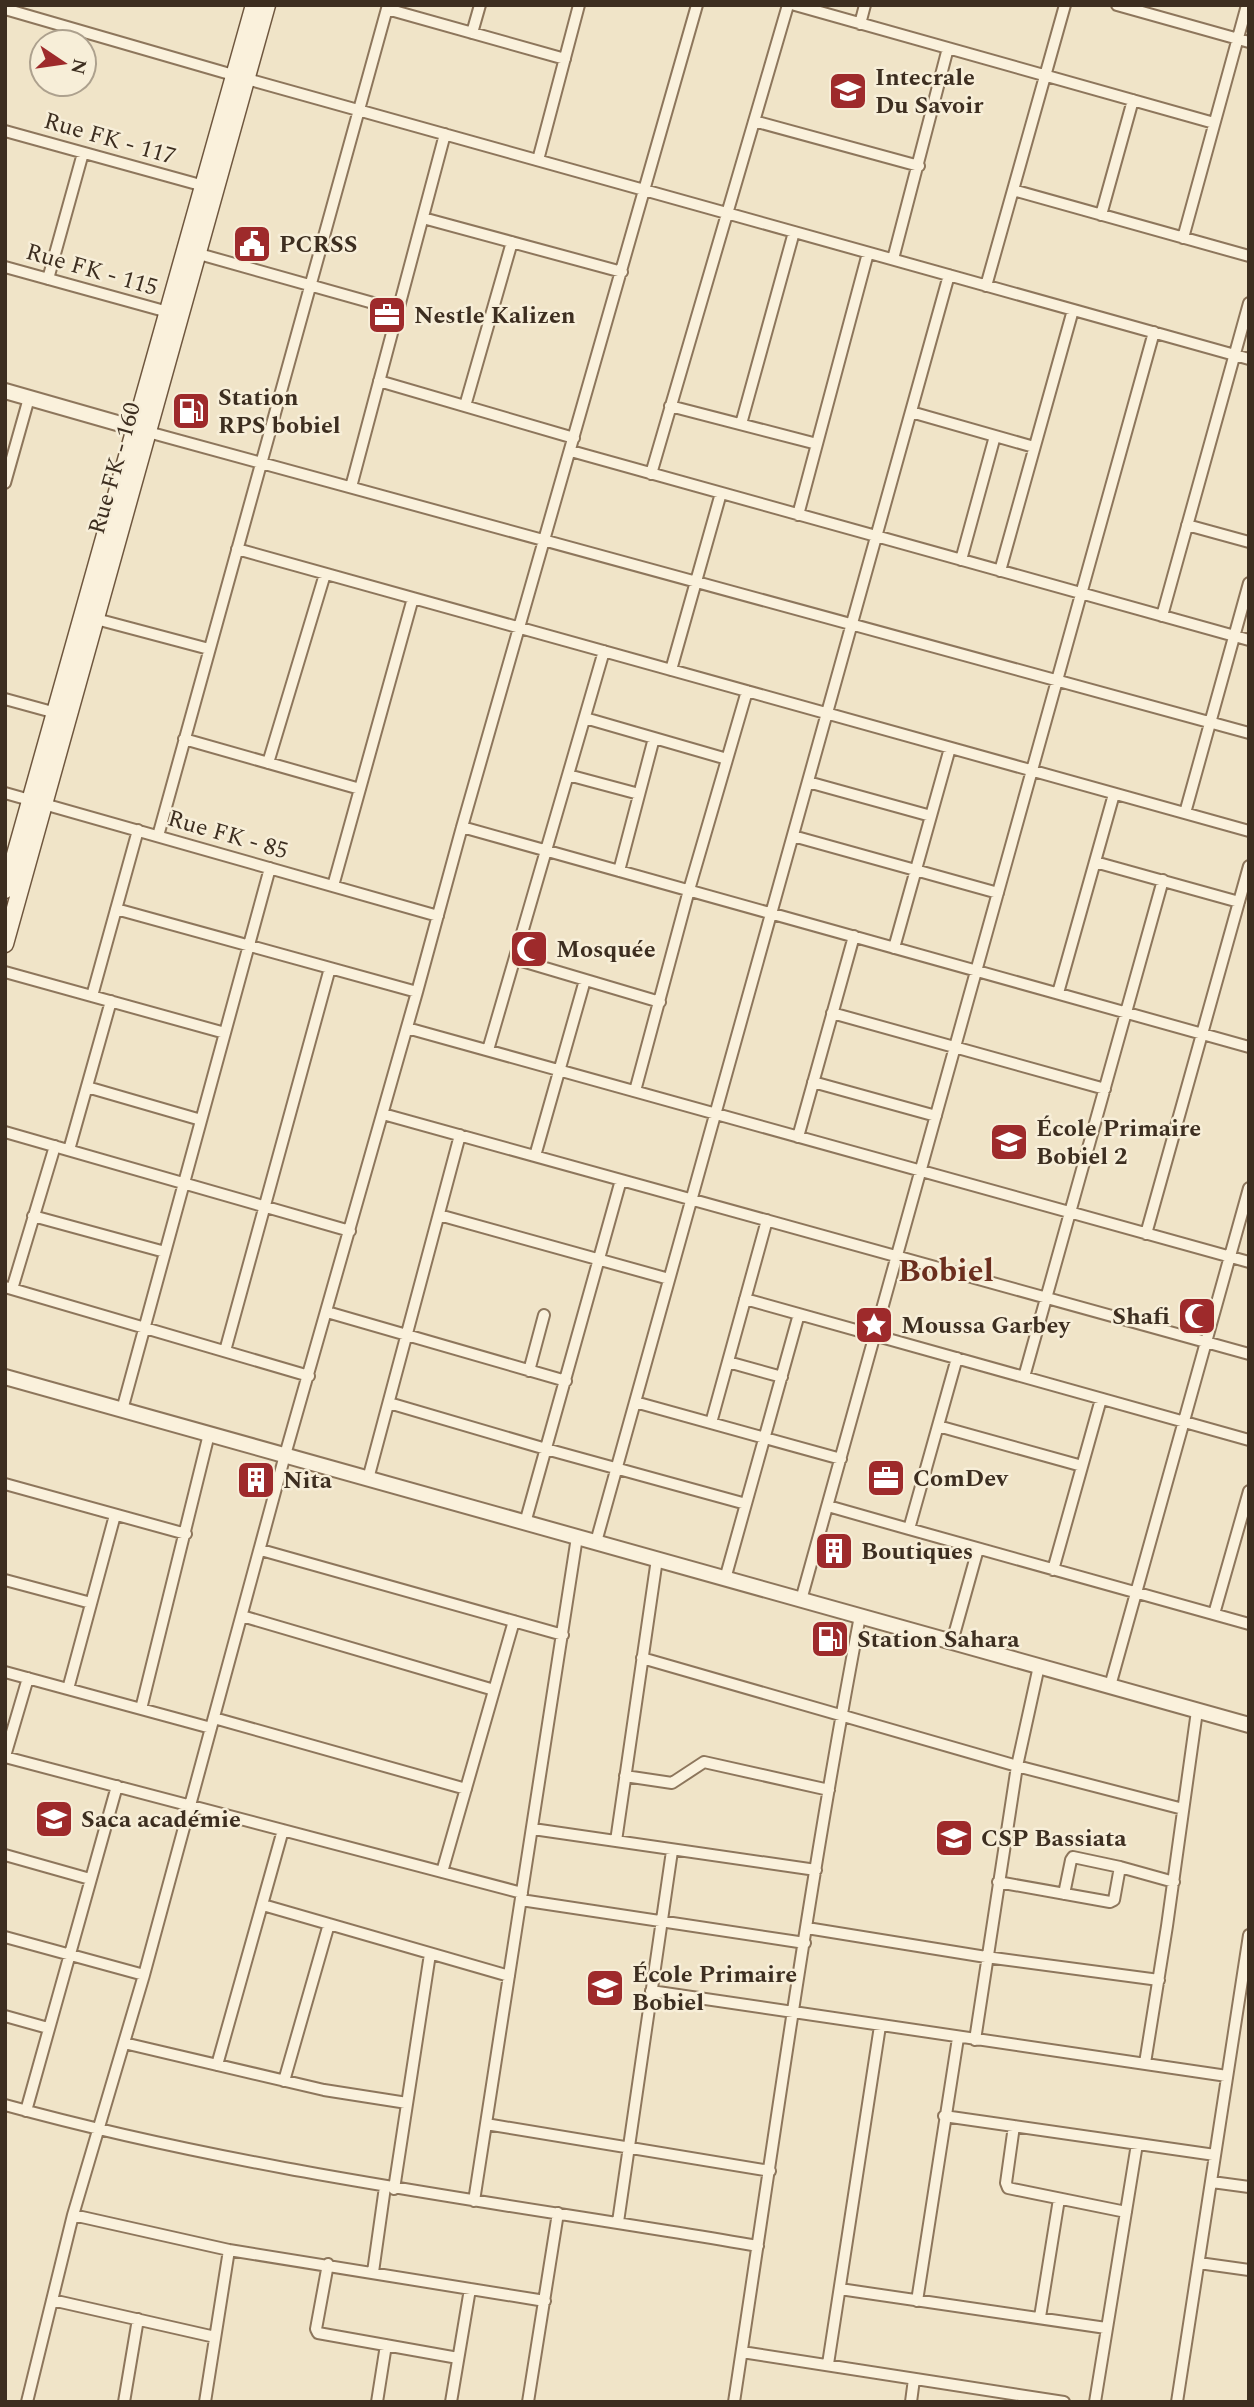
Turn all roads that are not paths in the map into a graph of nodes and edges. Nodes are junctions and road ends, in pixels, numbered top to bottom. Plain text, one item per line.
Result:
1 (254, 5) edge
2 (267, 5) edge
3 (480, 5) edge
4 (579, 5) edge
5 (697, 5) edge
6 (788, 5) edge
7 (794, 5) edge
8 (865, 5) edge
9 (1065, 5) edge
10 (1117, 5) edge
11 (1247, 5) edge
12 (387, 7) edge
13 (7, 11) edge
14 (860, 24) junction
15 (472, 33) junction
16 (1243, 41) edge
17 (948, 48) junction
18 (565, 59) junction
19 (1045, 75) junction
20 (241, 77) junction
21 (1133, 100) junction
22 (358, 110) junction
23 (754, 121) junction
24 (1214, 123) junction
25 (5, 131) edge
26 (445, 134) junction
27 (83, 153) junction
28 (538, 160) junction
29 (919, 166) junction
30 (204, 186) junction
31 (645, 190) junction
32 (1013, 190) junction
33 (727, 213) junction
34 (1101, 215) junction
35 (423, 218) junction
36 (794, 232) junction
37 (1182, 237) junction
38 (512, 242) junction
39 (868, 253) junction
40 (198, 254) junction
41 (1249, 256) edge
42 (893, 260) junction
43 (5, 267) edge
44 (622, 272) junction
45 (949, 275) junction
46 (48, 279) junction
47 (310, 285) junction
48 (986, 286) junction
49 (1249, 303) edge
50 (398, 310) junction
51 (1073, 310) junction
52 (168, 312) junction
53 (1154, 332) junction
54 (1234, 355) junction
55 (1249, 359) edge
56 (379, 381) junction
57 (5, 391) edge
58 (29, 398) junction
59 (466, 406) junction
60 (670, 406) junction
61 (911, 412) junction
62 (740, 424) junction
63 (141, 430) junction
64 (995, 436) junction
65 (575, 438) junction
66 (817, 444) junction
67 (1034, 447) junction
68 (571, 451) junction
69 (261, 463) junction
70 (651, 474) junction
71 (5, 483) edge
72 (351, 487) junction
73 (721, 493) junction
74 (798, 514) junction
75 (1187, 525) junction
76 (876, 536) junction
77 (545, 541) junction
78 (1249, 542) edge
79 (237, 549) junction
80 (961, 560) junction
81 (1000, 571) junction
82 (325, 574) junction
83 (698, 582) junction
84 (1249, 583) edge
85 (1082, 594) junction
86 (413, 598) junction
87 (1162, 616) junction
88 (96, 619) junction
89 (852, 624) junction
90 (520, 628) junction
91 (1234, 636) junction
92 (1249, 640) edge
93 (209, 649) junction
94 (604, 651) junction
95 (671, 670) junction
96 (1057, 681) junction
97 (747, 691) junction
98 (5, 699) edge
99 (56, 712) junction
100 (827, 714) junction
101 (584, 718) junction
102 (1210, 723) junction
103 (1249, 733) edge
104 (654, 738) junction
105 (184, 739) junction
106 (950, 748) junction
107 (727, 759) junction
108 (268, 763) junction
109 (1032, 771) junction
110 (568, 775) junction
111 (808, 782) junction
112 (360, 789) junction
113 (5, 793) edge
114 (639, 794) junction
115 (1114, 794) junction
116 (38, 802) junction
117 (1185, 813) junction
118 (931, 816) junction
119 (462, 827) junction
120 (138, 831) junction
121 (1249, 831) edge
122 (158, 836) junction
123 (793, 836) junction
124 (546, 851) junction
125 (1095, 862) junction
126 (1249, 866) edge
127 (270, 868) junction
128 (916, 870) junction
129 (619, 871) junction
130 (1163, 880) junction
131 (333, 886) junction
132 (5, 891) edge
133 (689, 891) junction
134 (998, 893) junction
135 (1239, 902) junction
136 (116, 909) junction
137 (771, 914) junction
138 (438, 916) junction
139 (854, 936) junction
140 (5, 944) edge
141 (248, 946) junction
142 (894, 948) junction
143 (515, 960) junction
144 (330, 968) junction
145 (977, 971) junction
146 (5, 972) edge
147 (585, 980) junction
148 (417, 992) junction
149 (1058, 993) junction
150 (92, 996) junction
151 (111, 1001) junction
152 (660, 1002) junction
153 (1126, 1012) junction
154 (832, 1013) junction
155 (407, 1028) junction
156 (225, 1033) junction
157 (1202, 1034) junction
158 (1249, 1046) edge
159 (955, 1047) junction
160 (488, 1050) junction
161 (559, 1070) junction
162 (813, 1082) junction
163 (87, 1087) junction
164 (1105, 1089) junction
165 (635, 1091) junction
166 (383, 1114) junction
167 (716, 1114) junction
168 (936, 1116) junction
169 (201, 1119) junction
170 (5, 1132) edge
171 (460, 1135) junction
172 (798, 1137) junction
173 (55, 1146) junction
174 (69, 1150) junction
175 (536, 1156) junction
176 (921, 1171) junction
177 (621, 1180) junction
178 (184, 1183) junction
179 (1249, 1188) edge
180 (692, 1199) junction
181 (264, 1206) junction
182 (1070, 1213) junction
183 (439, 1214) junction
184 (33, 1216) junction
185 (767, 1220) junction
186 (350, 1231) junction
187 (1146, 1234) junction
188 (165, 1252) junction
189 (897, 1256) junction
190 (1230, 1257) junction
191 (600, 1260) junction
192 (1249, 1262) edge
193 (669, 1279) junction
194 (8, 1288) edge
195 (1046, 1298) junction
196 (745, 1299) junction
197 (327, 1312) junction
198 (799, 1314) junction
199 (544, 1315) dead end
200 (145, 1328) junction
201 (407, 1335) junction
202 (875, 1335) junction
203 (1206, 1342) junction
204 (225, 1351) junction
205 (1249, 1354) edge
206 (957, 1358) junction
207 (728, 1362) junction
208 (529, 1371) junction
209 (309, 1376) junction
210 (5, 1377) edge
211 (782, 1377) junction
212 (1024, 1377) junction
213 (566, 1381) junction
214 (1101, 1399) junction
215 (635, 1402) junction
216 (388, 1403) junction
217 (122, 1410) junction
218 (1184, 1422) junction
219 (711, 1423) junction
220 (938, 1426) junction
221 (209, 1434) junction
222 (765, 1438) junction
223 (1249, 1440) edge
224 (546, 1449) junction
225 (285, 1455) junction
226 (841, 1459) junction
227 (1082, 1466) junction
228 (617, 1469) junction
229 (368, 1479) junction
230 (5, 1484) edge
231 (1249, 1491) edge
232 (746, 1504) junction
233 (828, 1506) junction
234 (115, 1515) junction
235 (525, 1522) junction
236 (909, 1530) junction
237 (186, 1534) junction
238 (577, 1537) junction
239 (596, 1542) junction
240 (978, 1549) junction
241 (261, 1550) junction
242 (657, 1559) junction
243 (1054, 1570) junction
244 (725, 1578) junction
245 (5, 1580) edge
246 (1136, 1592) junction
247 (802, 1600) junction
248 (91, 1603) junction
249 (1214, 1614) junction
250 (242, 1616) junction
251 (860, 1616) junction
252 (514, 1621) junction
253 (1249, 1624) edge
254 (563, 1635) junction
255 (952, 1642) junction
256 (642, 1658) junction
257 (1039, 1667) junction
258 (5, 1672) edge
259 (28, 1678) junction
260 (1110, 1686) junction
261 (68, 1689) junction
262 (494, 1690) junction
263 (141, 1709) junction
264 (1197, 1711) junction
265 (842, 1714) junction
266 (213, 1723) junction
267 (1249, 1725) edge
268 (5, 1757) edge
269 (1017, 1766) junction
270 (625, 1776) junction
271 (117, 1786) junction
272 (466, 1789) junction
273 (829, 1790) junction
274 (191, 1805) junction
275 (1183, 1809) junction
276 (533, 1829) junction
277 (283, 1830) junction
278 (616, 1841) junction
279 (672, 1850) junction
280 (5, 1855) edge
281 (1120, 1867) junction
282 (816, 1870) junction
283 (442, 1872) junction
284 (90, 1879) junction
285 (998, 1882) junction
286 (1174, 1882) junction
287 (1064, 1894) junction
288 (522, 1896) junction
289 (262, 1905) junction
290 (661, 1922) junction
291 (330, 1924) junction
292 (807, 1928) junction
293 (1249, 1935) edge
294 (5, 1937) edge
295 (805, 1943) junction
296 (430, 1954) junction
297 (69, 1955) junction
298 (986, 1957) junction
299 (144, 1975) junction
300 (509, 1976) junction
301 (1159, 1980) junction
302 (651, 1991) junction
303 (794, 2013) junction
304 (5, 2016) edge
305 (880, 2026) junction
306 (48, 2028) junction
307 (958, 2038) junction
308 (975, 2040) junction
309 (124, 2043) junction
310 (1145, 2063) junction
311 (217, 2065) junction
312 (1227, 2076) junction
313 (284, 2081) junction
314 (407, 2103) junction
315 (5, 2105) edge
316 (26, 2111) junction
317 (944, 2116) junction
318 (486, 2124) junction
319 (1014, 2126) junction
320 (98, 2131) junction
321 (1137, 2144) junction
322 (629, 2148) junction
323 (1215, 2155) junction
324 (770, 2171) junction
325 (1212, 2182) junction
326 (390, 2188) junction
327 (1249, 2188) edge
328 (1059, 2199) junction
329 (474, 2201) junction
330 (558, 2213) junction
331 (1126, 2213) junction
332 (73, 2215) junction
333 (618, 2222) junction
334 (758, 2246) junction
335 (229, 2250) junction
336 (1199, 2263) junction
337 (328, 2264) junction
338 (1249, 2270) edge
339 (373, 2272) junction
340 (470, 2289) junction
341 (840, 2289) junction
342 (52, 2300) junction
343 (545, 2301) junction
344 (917, 2301) junction
345 (1040, 2317) junction
346 (138, 2319) junction
347 (1106, 2328) junction
348 (215, 2337) junction
349 (386, 2345) junction
350 (742, 2352) junction
351 (458, 2357) junction
352 (828, 2364) junction
353 (914, 2379) junction
354 (983, 2389) junction
355 (1051, 2401) edge
356 (27, 2402) edge
357 (124, 2402) edge
358 (205, 2402) edge
359 (377, 2402) edge
360 (451, 2402) edge
361 (528, 2402) edge
362 (734, 2402) edge
363 (911, 2402) edge
364 (981, 2402) edge
365 (1063, 2402) edge
366 (1095, 2402) edge
367 (1177, 2402) edge

1 - 20 main road, Rue FK - 160
2 - 20 main road, Rue FK - 160
3 - 15 street
4 - 18 street
5 - 31 street
6 - 23 street
7 - 14 street
8 - 14 street
9 - 19 street
10 - 16 street
11 - 16 street
12 - 15 street
12 - 22 street
13 - 20 street
14 - 17 street
15 - 18 street
16 - 24 street
17 - 19 street
17 - 29 street
18 - 28 street
19 - 21 street
19 - 32 street
20 - 22 street
20 - 30 main road, Rue FK - 160
20 - 40 main road, Rue FK - 160
21 - 24 street
21 - 34 street
22 - 26 street
22 - 47 street
23 - 29 street
23 - 33 street
24 - 37 street
25 - 27 street, Rue FK - 117
26 - 28 street
26 - 35 street
27 - 30 street, Rue FK - 117
27 - 46 street
28 - 31 street
29 - 42 street
30 - 52 main road, Rue FK - 160
31 - 33 street
31 - 44 street
32 - 34 street
32 - 48 street
33 - 36 street
33 - 60 street
34 - 37 street
35 - 38 street
35 - 50 street
36 - 39 street
36 - 62 street
37 - 41 street
38 - 44 street
38 - 59 street
39 - 42 street
39 - 66 street
40 - 47 street
40 - 63 main road, Rue FK - 160
42 - 45 street
43 - 46 street, Rue FK - 115
44 - 65 street
45 - 48 street
45 - 61 street
46 - 52 street, Rue FK - 115
47 - 50 street
47 - 69 street
48 - 51 street
49 - 54 street
50 - 56 street
51 - 53 street
51 - 67 street
52 - 63 main road, Rue FK - 160
53 - 54 street
53 - 85 street
54 - 55 street
54 - 75 street
56 - 59 street
56 - 72 street
57 - 58 street
58 - 63 street
58 - 71 street
59 - 65 street
60 - 62 street
60 - 70 street
61 - 64 street
61 - 76 street
62 - 66 street
63 - 69 street
63 - 88 main road, Rue FK - 160
63 - 99 main road, Rue FK - 160
64 - 67 street
64 - 80 street
65 - 68 street
66 - 74 street
67 - 81 street
68 - 70 street
68 - 77 street
69 - 72 street
69 - 79 street
70 - 73 street
72 - 77 street
73 - 74 street
73 - 83 street
74 - 76 street
75 - 78 street
75 - 87 street
76 - 80 street
76 - 89 street
77 - 83 street
77 - 90 street
79 - 82 street
79 - 93 street
80 - 81 street
81 - 85 street
82 - 86 street
82 - 108 street
83 - 89 street
83 - 95 street
84 - 91 street
85 - 87 street
85 - 96 street
86 - 90 street
86 - 112 street
87 - 91 street
88 - 93 street
88 - 116 main road, Rue FK - 160
89 - 96 street
89 - 100 street
90 - 94 street
90 - 119 street
91 - 92 street
91 - 102 street
93 - 105 street
94 - 95 street
94 - 101 street
95 - 97 street
96 - 102 street
96 - 109 street
97 - 100 street
97 - 107 street
98 - 99 street
99 - 116 main road, Rue FK - 160
100 - 106 street
100 - 111 street
101 - 104 street
101 - 110 street
102 - 103 street
102 - 117 street
104 - 107 street
104 - 114 street
105 - 108 street
105 - 122 street
106 - 109 street
106 - 118 street
107 - 133 street
108 - 112 street
109 - 115 street
109 - 134 street
110 - 114 street
110 - 124 street
111 - 118 street
111 - 123 street
112 - 131 street
113 - 116 street, Rue FK - 85
114 - 129 street
115 - 117 street
115 - 125 street
116 - 120 street, Rue FK - 85
116 - 132 main road, Rue FK - 160
116 - 140 main road, Rue FK - 160
117 - 121 street
118 - 128 street
119 - 124 street
119 - 138 street
120 - 122 street, Rue FK - 85
120 - 136 street
122 - 127 street, Rue FK - 85
123 - 128 street
123 - 137 street
124 - 129 street
124 - 143 street
125 - 130 street
125 - 149 street
126 - 135 street
127 - 131 street, Rue FK - 85
127 - 141 street
128 - 134 street
128 - 142 street
129 - 133 street
130 - 135 street
130 - 153 street
131 - 138 street, Rue FK - 85
133 - 137 street
133 - 152 street
134 - 145 street
135 - 157 street
136 - 141 street
136 - 150 street
137 - 139 street
137 - 167 street
138 - 148 street
139 - 142 street
139 - 154 street
141 - 144 street
141 - 156 street
142 - 145 street
143 - 147 street
143 - 160 street
144 - 148 street
144 - 181 street
145 - 149 street
145 - 159 street
146 - 150 street
147 - 152 street
147 - 161 street
148 - 155 street
149 - 153 street
150 - 151 street
151 - 156 street
151 - 163 street
152 - 165 street
153 - 157 street
153 - 164 street
154 - 159 street
154 - 162 street
155 - 160 street
155 - 166 street
156 - 169 street
157 - 158 street
157 - 187 street
159 - 164 street
159 - 168 street
160 - 161 street
161 - 165 street
161 - 175 street
162 - 168 street
162 - 172 street
163 - 169 street
163 - 174 street
164 - 182 street
165 - 167 street
166 - 171 street
166 - 186 street
167 - 172 street
167 - 180 street
168 - 176 street
169 - 178 street
170 - 173 street
171 - 175 street
171 - 183 street
172 - 176 street
173 - 174 street
173 - 184 street
174 - 178 street
175 - 177 street
176 - 182 street
176 - 189 street
177 - 180 street
177 - 191 street
178 - 181 street
178 - 188 street
179 - 190 street
180 - 185 street
180 - 193 street
181 - 186 street
181 - 204 street
182 - 187 street
182 - 195 street
183 - 191 street
183 - 201 street
184 - 188 street
184 - 194 street
185 - 189 street
185 - 196 street
186 - 197 street
187 - 190 street
188 - 200 street
189 - 195 street
189 - 202 street
190 - 192 street
190 - 203 street
191 - 193 street
191 - 213 street
193 - 215 street
194 - 200 street
195 - 203 street
195 - 212 street
196 - 198 street
196 - 207 street
197 - 201 street
197 - 209 street
198 - 202 street
198 - 211 street
199 - 208 street
200 - 204 street
200 - 217 street
201 - 208 street
201 - 216 street
202 - 206 street
202 - 226 street
203 - 205 street
203 - 218 street
204 - 209 street
206 - 212 street
206 - 220 street
207 - 211 street
207 - 219 street
208 - 213 street
209 - 225 street
210 - 217 street
211 - 222 street
212 - 214 street
213 - 224 street
214 - 218 street
214 - 227 street
215 - 219 street
215 - 228 street
216 - 224 street
216 - 229 street
217 - 221 street
218 - 223 street
218 - 246 street
219 - 222 street
220 - 227 street
220 - 236 street
221 - 225 street
221 - 237 street
222 - 226 street
222 - 232 street
224 - 228 street
224 - 235 street
225 - 229 street
225 - 241 street
226 - 233 street
227 - 243 street
228 - 232 street
228 - 239 street
229 - 235 street
230 - 234 street
231 - 249 street
232 - 244 street
233 - 236 street
233 - 247 street
234 - 237 street
234 - 248 street
235 - 238 street
236 - 240 street
237 - 263 street
238 - 239 street
238 - 254 street
239 - 242 street
240 - 243 street
240 - 255 street
241 - 250 street
241 - 252 street
242 - 244 street
242 - 256 street
243 - 246 street
244 - 247 street
245 - 248 street
246 - 249 street
246 - 260 street
247 - 251 street
248 - 261 street
249 - 253 street
250 - 262 street
250 - 266 street
251 - 255 street
251 - 265 street
252 - 254 street
252 - 262 street
254 - 276 street
255 - 257 street
256 - 265 street
256 - 270 street
257 - 260 street
257 - 269 street
258 - 259 street
259 - 261 street
259 - 268 street
260 - 264 street
261 - 263 street
262 - 272 street
263 - 266 street
264 - 267 street
264 - 275 street
265 - 269 street
265 - 273 street
266 - 272 street
266 - 274 street
268 - 271 street
269 - 275 street
269 - 285 street
270 - 273 street
270 - 278 street
271 - 274 street
271 - 284 street
272 - 283 street
273 - 282 street
274 - 277 street
274 - 299 street
275 - 286 street
276 - 278 street
276 - 288 street
277 - 283 street
277 - 289 street
278 - 279 street
279 - 282 street
279 - 290 street
280 - 284 street
281 - 286 street
281 - 287 street
281 - 287 street
282 - 292 street
283 - 288 street
284 - 297 street
285 - 287 street
285 - 298 street
286 - 301 street
288 - 290 street
288 - 300 street
289 - 291 street
289 - 311 street
290 - 295 street
290 - 302 street
291 - 296 street
291 - 313 street
292 - 295 street
292 - 298 street
293 - 312 street
294 - 297 street
295 - 303 street
296 - 300 street
296 - 314 street
297 - 299 street
297 - 306 street
298 - 301 street
298 - 308 street
299 - 309 street
300 - 318 street
301 - 310 street
302 - 303 street
302 - 322 street
303 - 305 street
303 - 324 street
304 - 306 street
305 - 307 street
305 - 341 street
306 - 316 street
307 - 308 street
307 - 317 street
308 - 310 street
309 - 311 street
309 - 320 street
310 - 312 street
311 - 313 street
312 - 323 street
313 - 314 street
314 - 326 street
315 - 316 street
316 - 320 street
317 - 319 street
317 - 344 street
318 - 322 street
318 - 329 street
319 - 321 street
319 - 328 street
320 - 326 street
320 - 332 street
321 - 323 street
321 - 331 street
322 - 324 street
322 - 333 street
323 - 325 street
324 - 334 street
325 - 327 street
325 - 336 street
326 - 329 street
326 - 339 street
328 - 331 street
328 - 345 street
329 - 330 street
330 - 333 street
330 - 343 street
331 - 347 street
332 - 335 street
332 - 342 street
333 - 334 street
334 - 350 street
335 - 337 street
335 - 348 street
336 - 338 street
336 - 367 street
337 - 339 street
337 - 349 street
339 - 340 street
340 - 343 street
340 - 351 street
341 - 344 street
341 - 352 street
342 - 346 street
342 - 356 street
343 - 361 street
344 - 345 street
345 - 347 street
346 - 348 street
346 - 357 street
347 - 366 street
348 - 358 street
349 - 351 street
349 - 359 street
350 - 352 street
350 - 362 street
351 - 360 street
352 - 353 street
353 - 354 street
353 - 363 street
354 - 355 street
354 - 364 street
355 - 365 street

